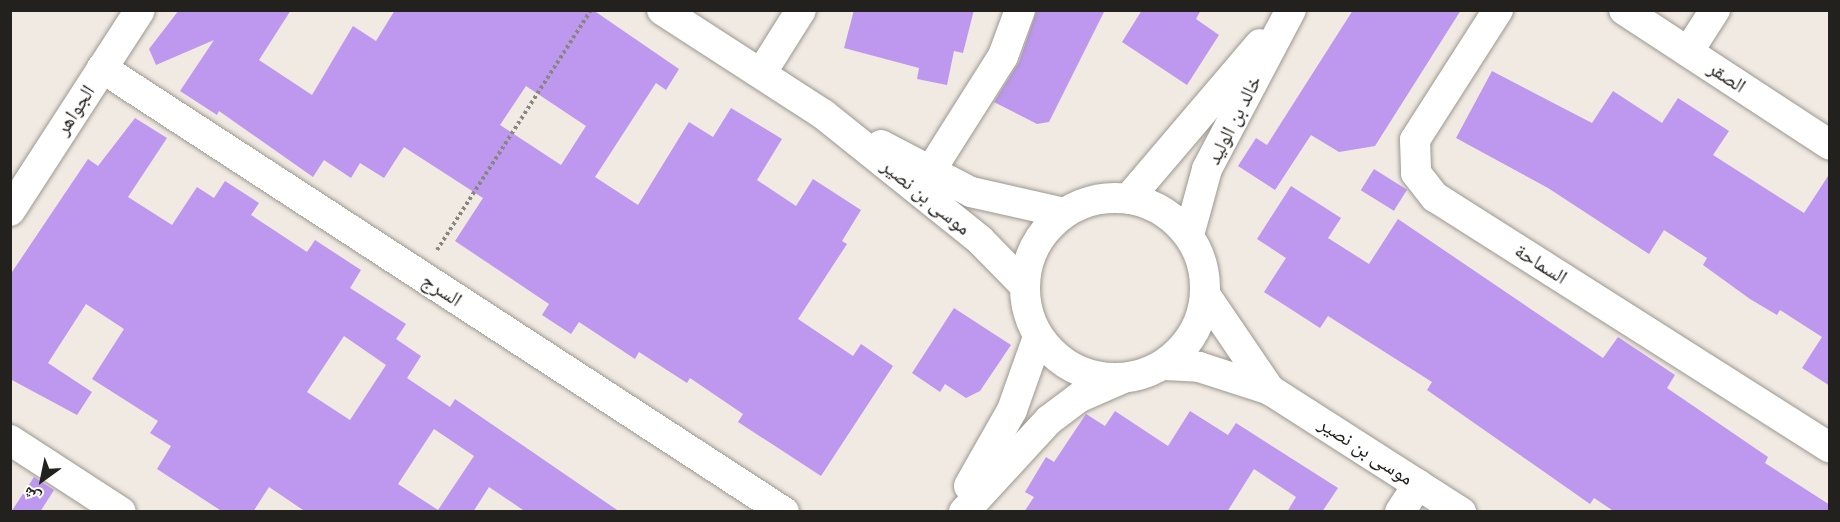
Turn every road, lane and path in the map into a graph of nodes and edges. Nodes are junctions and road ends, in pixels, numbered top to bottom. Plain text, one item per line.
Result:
1 (140, 10) edge
2 (591, 10) edge
3 (662, 10) edge
4 (801, 10) edge
5 (1020, 10) edge
6 (1290, 10) edge
7 (1498, 10) edge
8 (1624, 10) edge
9 (1715, 10) edge
10 (1688, 52) junction
11 (102, 68) junction
12 (762, 72) junction
13 (822, 114) junction
14 (1830, 144) edge
15 (931, 170) junction
16 (1129, 198) junction
17 (10, 211) edge
18 (1064, 213) junction
19 (1189, 235) junction
20 (420, 276) junction
21 (1024, 285) junction
22 (1206, 296) junction
23 (1038, 337) junction
24 (1165, 365) junction
25 (1121, 379) junction
26 (1270, 390) junction
27 (10, 440) edge
28 (1830, 448) edge
29 (1418, 484) junction
30 (121, 512) edge
31 (784, 512) edge
32 (954, 512) edge
33 (964, 512) edge
34 (1400, 512) edge
35 (1461, 512) edge

1 - 11 street, الجواهر
2 - 20 path
3 - 12 street, موسى بن نصير
4 - 12 street
5 - 15 street
6 - 16 street, خالد بن الوليد
6 - 19 street, خالد بن الوليد
7 - 28 street, السماحة
8 - 10 street, الصقر
9 - 10 street
10 - 14 street, الصقر
11 - 17 street, الجواهر
11 - 20 street, السرج
12 - 13 street, موسى بن نصير
13 - 15 street, موسى بن نصير
13 - 21 street, موسى بن نصير
15 - 18 street, موسى بن نصير
16 - 18 street
16 - 19 street
18 - 21 street
19 - 22 street
20 - 31 street, السرج
21 - 23 street
22 - 24 street
22 - 26 street, موسى بن نصير
23 - 25 street
23 - 32 street
24 - 25 street
24 - 26 street, موسى بن نصير
25 - 33 street
26 - 29 street, موسى بن نصير
27 - 30 street
29 - 34 street
29 - 35 street, موسى بن نصير

